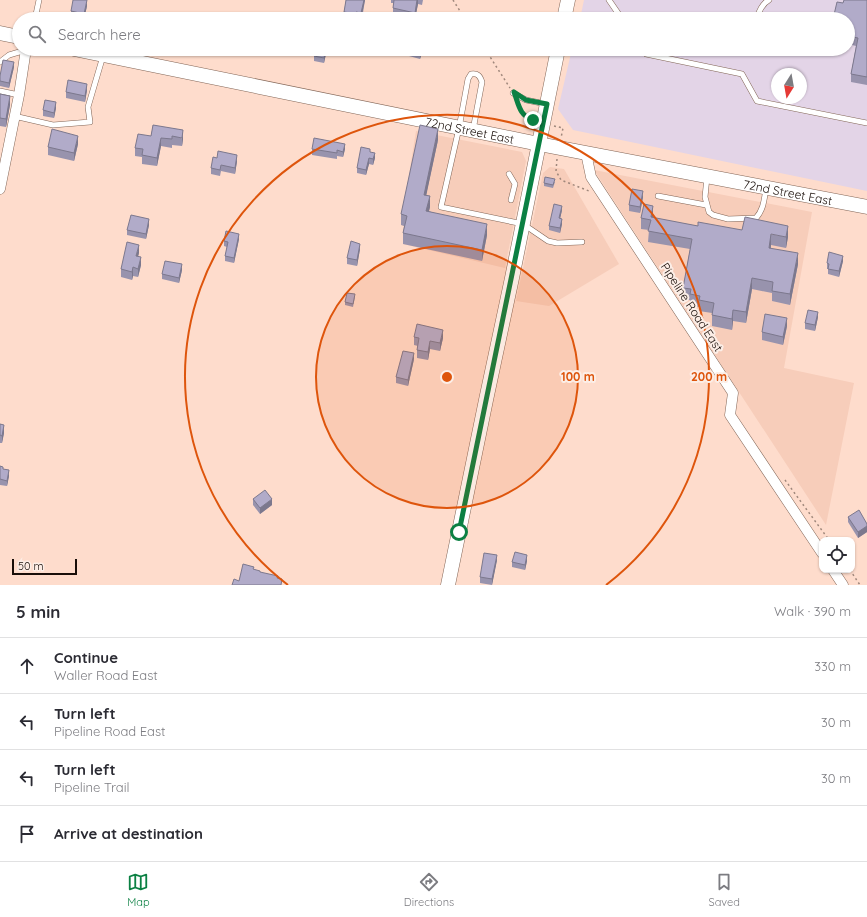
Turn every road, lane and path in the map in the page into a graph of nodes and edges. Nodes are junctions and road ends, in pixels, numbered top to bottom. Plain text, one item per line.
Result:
1 (39, 0) edge
2 (452, 0) edge
3 (568, 0) edge
4 (609, 0) edge
5 (769, 0) edge
6 (36, 12) edge
7 (460, 12) edge
8 (565, 12) edge
9 (617, 12) edge
10 (759, 12) edge
11 (0, 33) edge
12 (12, 36) edge
13 (12, 54) edge
14 (25, 56) edge
15 (103, 56) edge
16 (108, 56) edge
17 (490, 56) edge
18 (557, 56) edge
19 (656, 56) edge
20 (0, 62) edge
21 (0, 91) edge
22 (514, 92) junction
23 (19, 95) junction
24 (547, 104) junction
25 (14, 116) junction
26 (533, 120) dead end
27 (867, 123) edge
28 (555, 126) dead end
29 (459, 128) junction
30 (473, 131) junction
31 (562, 134) dead end
32 (539, 144) junction
33 (586, 153) junction
34 (509, 174) dead end
35 (707, 176) junction
36 (766, 188) junction
37 (0, 189) edge
38 (658, 196) dead end
39 (511, 200) dead end
40 (706, 205) junction
41 (867, 207) edge
42 (523, 224) junction
43 (582, 242) dead end
44 (819, 548) edge
45 (836, 573) edge
46 (852, 573) edge
47 (448, 585) edge
48 (843, 585) edge
49 (860, 585) edge

1 - 6 lane
2 - 7 path
3 - 8 main road
4 - 9 lane
5 - 10 lane
11 - 12 main road
13 - 20 lane
14 - 23 street
15 - 25 lane
16 - 29 main road, 72nd Street East
17 - 22 path
18 - 24 main road
19 - 27 lane
21 - 23 lane
22 - 24 lane
22 - 26 path
23 - 25 street
24 - 32 main road
25 - 37 street
28 - 31 path
29 - 30 main road, 72nd Street East
29 - 30 lane
29 - 42 lane
30 - 32 main road, 72nd Street East
32 - 33 main road, 72nd Street East
32 - 42 main road
33 - 35 main road, 72nd Street East
33 - 44 street, Pipeline Road East
34 - 39 lane
35 - 36 main road, 72nd Street East
35 - 40 lane
36 - 40 lane
36 - 41 main road, 72nd Street East
38 - 40 lane
42 - 43 lane
42 - 47 main road
45 - 48 street
46 - 49 path

